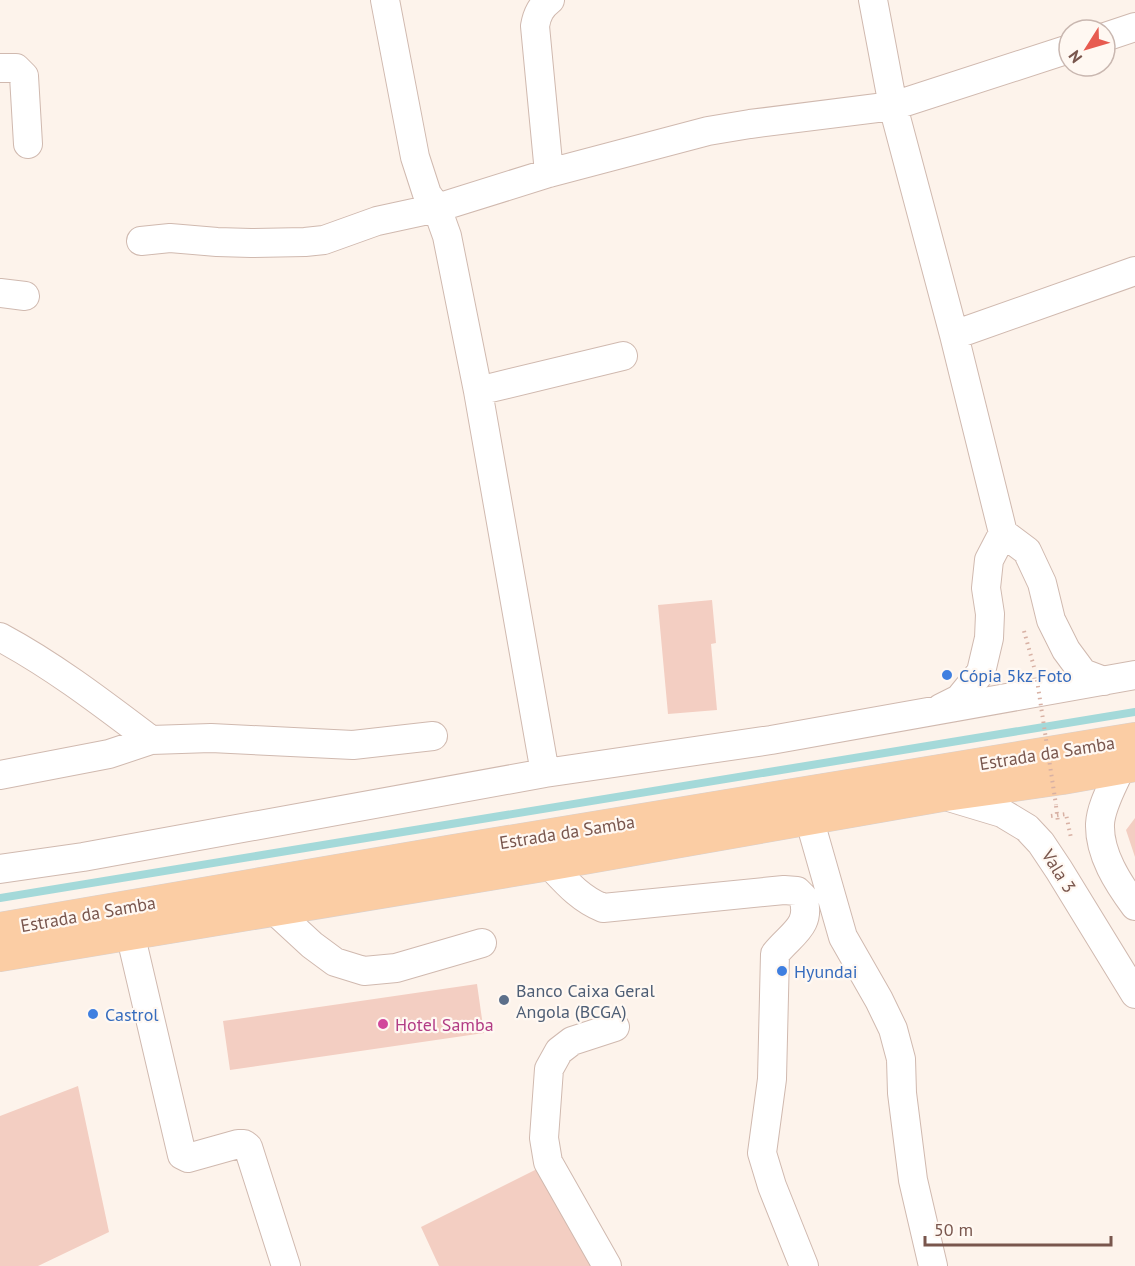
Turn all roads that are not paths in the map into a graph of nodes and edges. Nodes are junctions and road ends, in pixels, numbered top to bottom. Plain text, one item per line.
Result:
1 (386, 0) edge
2 (550, 0) edge
3 (873, 0) edge
4 (1135, 27) edge
5 (1117, 33) edge
6 (1057, 53) edge
7 (0, 68) edge
8 (893, 106) junction
9 (28, 144) dead end
10 (549, 173) junction
11 (437, 208) junction
12 (141, 241) dead end
13 (1135, 271) edge
14 (954, 335) junction
15 (623, 356) dead end
16 (478, 391) junction
17 (1003, 533) junction
18 (0, 637) edge
19 (1135, 675) edge
20 (1104, 681) junction
21 (935, 711) junction
22 (433, 736) dead end
23 (151, 740) junction
24 (1130, 757) edge
25 (545, 773) junction
26 (0, 775) edge
27 (942, 795) junction
28 (810, 818) junction
29 (549, 864) junction
30 (0, 869) edge
31 (1135, 906) edge
32 (273, 909) junction
33 (0, 929) edge
34 (130, 933) junction
35 (482, 943) dead end
36 (0, 955) edge
37 (1135, 994) edge
38 (615, 1027) dead end
39 (286, 1266) edge
40 (607, 1266) edge
41 (804, 1266) edge
42 (933, 1266) edge

1 - 11 street
2 - 10 street
3 - 8 street
4 - 5 street
6 - 8 street
7 - 9 street
8 - 10 street
8 - 14 street
10 - 11 street
11 - 12 street
11 - 16 street
13 - 14 street
14 - 17 street
15 - 16 street
16 - 25 street
17 - 20 street
17 - 21 street
18 - 23 street
19 - 20 street
20 - 21 street
21 - 25 street
22 - 23 street
23 - 26 street
24 - 27 main road, Estrada da Samba
24 - 31 street
24 - 33 main road, Estrada da Samba
25 - 30 street
27 - 28 main road, Estrada da Samba
27 - 37 street, Vala 3
28 - 29 main road, Estrada da Samba
28 - 42 street
29 - 32 main road, Estrada da Samba
29 - 41 street
32 - 34 main road, Estrada da Samba
32 - 35 street
34 - 36 main road, Estrada da Samba
34 - 39 street
38 - 40 street

